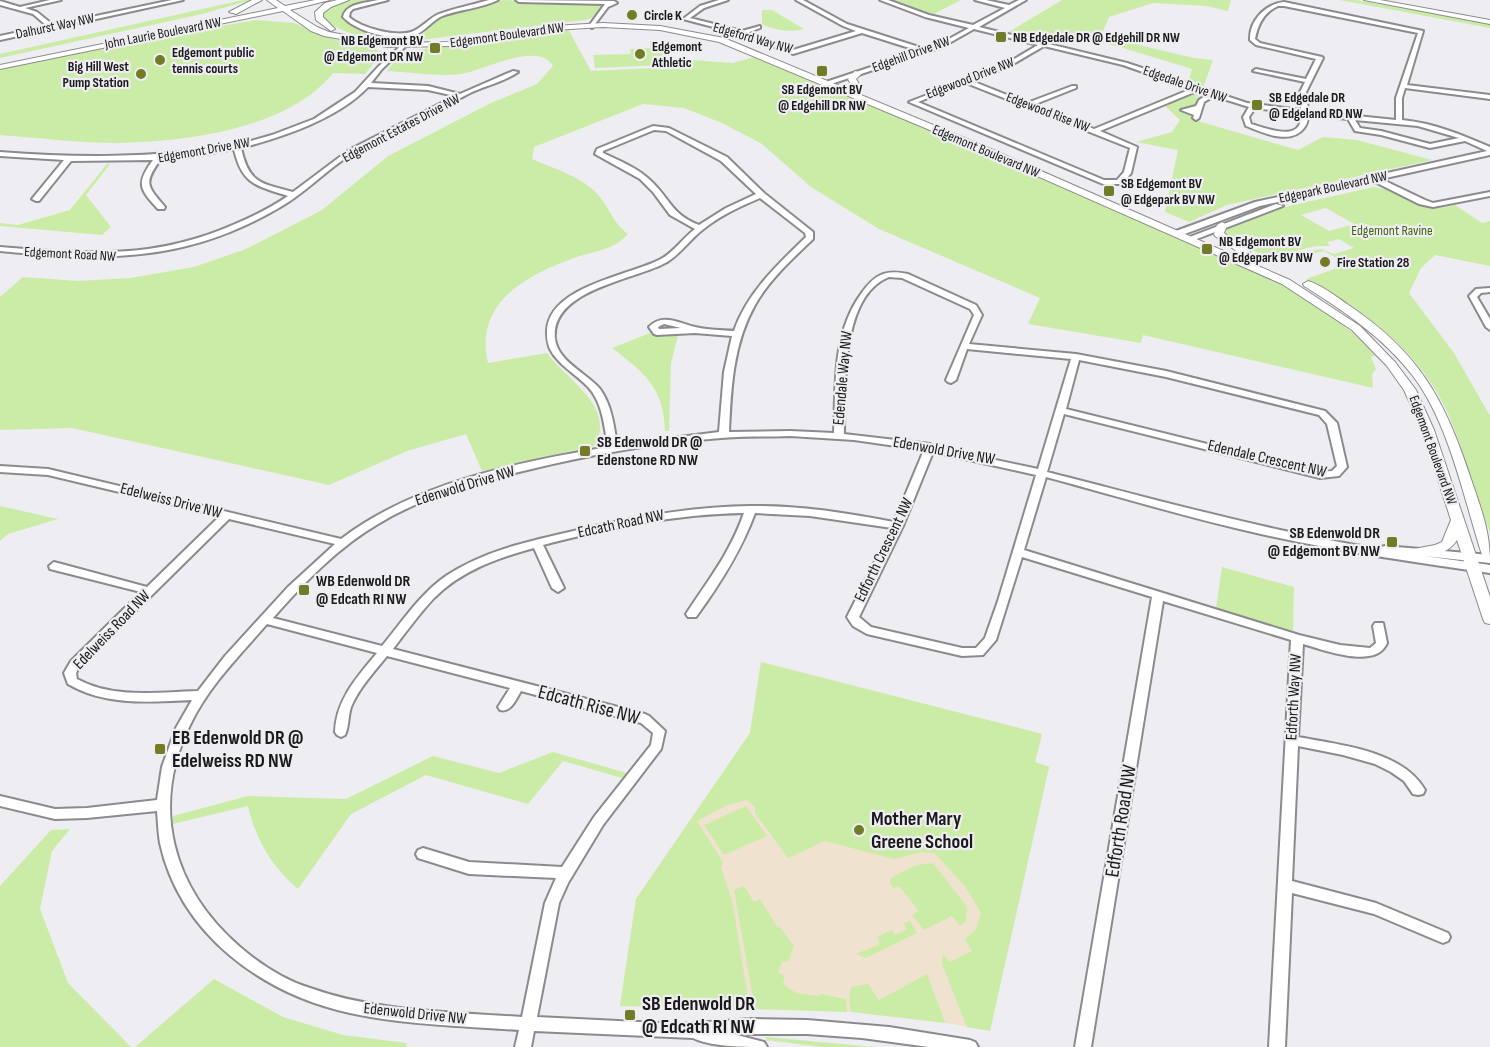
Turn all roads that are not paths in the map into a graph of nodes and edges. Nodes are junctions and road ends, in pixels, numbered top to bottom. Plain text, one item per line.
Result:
1 (58, 0) edge
2 (180, 0) edge
3 (258, 0) edge
4 (271, 0) edge
5 (310, 0) edge
6 (326, 0) edge
7 (345, 0) edge
8 (385, 0) edge
9 (495, 0) edge
10 (519, 0) edge
11 (725, 0) edge
12 (799, 0) edge
13 (883, 0) edge
14 (978, 0) edge
15 (1023, 0) edge
16 (1368, 0) edge
17 (1394, 0) edge
18 (615, 1) edge
19 (0, 3) edge
20 (286, 5) edge
21 (1010, 7) junction
22 (23, 8) junction
23 (610, 12) junction
24 (1344, 15) junction
25 (1490, 17) edge
26 (302, 21) junction
27 (641, 22) junction
28 (1490, 22) edge
29 (598, 23) junction
30 (1339, 24) dead end
31 (52, 27) junction
32 (758, 27) dead end
33 (974, 28) junction
34 (331, 29) junction
35 (861, 31) junction
36 (144, 32) junction
37 (742, 33) junction
38 (0, 38) edge
39 (366, 43) junction
40 (401, 44) junction
41 (1044, 44) junction
42 (99, 45) junction
43 (925, 51) junction
44 (388, 54) junction
45 (0, 62) edge
46 (384, 64) junction
47 (0, 67) edge
48 (1256, 71) dead end
49 (515, 72) dead end
50 (858, 73) junction
51 (966, 81) junction
52 (1308, 81) junction
53 (832, 82) junction
54 (367, 85) junction
55 (1403, 86) junction
56 (1074, 87) dead end
57 (858, 89) junction
58 (1196, 89) junction
59 (1213, 94) junction
60 (462, 96) junction
61 (1490, 97) edge
62 (1027, 105) junction
63 (1253, 106) junction
64 (1198, 113) dead end
65 (1304, 113) junction
66 (1350, 116) junction
67 (1399, 120) junction
68 (1094, 131) junction
69 (1467, 139) junction
70 (237, 145) junction
71 (1490, 151) edge
72 (0, 154) edge
73 (158, 158) junction
74 (68, 160) junction
75 (1490, 160) edge
76 (1373, 178) junction
77 (1382, 183) junction
78 (1490, 194) edge
79 (294, 195) junction
80 (760, 195) junction
81 (36, 199) dead end
82 (161, 207) dead end
83 (1222, 225) junction
84 (700, 228) junction
85 (1190, 234) junction
86 (4, 250) edge
87 (1246, 253) junction
88 (0, 256) edge
89 (1490, 290) edge
90 (1490, 327) edge
91 (695, 330) dead end
92 (736, 334) junction
93 (964, 346) junction
94 (1076, 357) junction
95 (951, 380) dead end
96 (1060, 410) junction
97 (724, 435) junction
98 (839, 436) junction
99 (930, 447) junction
100 (613, 448) junction
101 (0, 470) edge
102 (1042, 472) junction
103 (751, 509) junction
104 (227, 515) junction
105 (1458, 519) junction
106 (898, 526) junction
107 (341, 542) junction
108 (537, 543) junction
109 (1366, 549) junction
110 (1018, 552) junction
111 (1419, 552) junction
112 (1490, 559) edge
113 (1472, 562) junction
114 (54, 566) dead end
115 (1490, 569) edge
116 (558, 588) dead end
117 (150, 591) junction
118 (1158, 596) junction
119 (692, 614) dead end
120 (1490, 619) edge
121 (265, 620) junction
122 (1379, 626) dead end
123 (1297, 638) junction
124 (385, 651) junction
125 (518, 686) junction
126 (201, 695) junction
127 (504, 707) dead end
128 (342, 732) dead end
129 (1292, 740) junction
130 (1418, 790) dead end
131 (0, 801) edge
132 (162, 805) junction
133 (423, 854) dead end
134 (564, 873) junction
135 (1285, 885) junction
136 (1443, 937) dead end
137 (528, 1024) junction
138 (687, 1031) junction
139 (947, 1045) edge
140 (523, 1047) edge
141 (759, 1047) edge
142 (970, 1047) edge
143 (1083, 1047) edge
144 (1277, 1047) edge

1 - 22 street
2 - 31 street, Dalhurst Way NW
3 - 36 main road
4 - 20 main road
5 - 20 main road, John Laurie Boulevard NW
6 - 20 main road, John Laurie Boulevard NW
7 - 34 main road
8 - 9 street
10 - 18 street
11 - 37 street, Edgeford Way NW
12 - 35 street
13 - 33 street, Edgedale Drive NW
14 - 21 street
15 - 21 street, Edgehill Drive NW
16 - 28 main road
17 - 25 main road
18 - 23 street
18 - 29 street
19 - 22 street
20 - 26 main road, Edgemont Boulevard NW
20 - 34 main road, Edgemont Boulevard NW
20 - 36 main road, John Laurie Boulevard NW
20 - 42 main road, John Laurie Boulevard NW
21 - 33 street, Edgehill Drive NW
22 - 31 street
23 - 27 main road
23 - 29 street
24 - 30 street
24 - 52 street
24 - 55 street
26 - 39 main road, Edgemont Boulevard NW
26 - 42 main road
27 - 29 main road, Edgemont Boulevard NW
27 - 53 main road, Edgemont Boulevard NW
29 - 40 main road, Edgemont Boulevard NW
29 - 53 main road, Edgemont Boulevard NW
31 - 38 street, Dalhurst Way NW
32 - 37 street
33 - 41 street, Edgedale Drive NW
33 - 43 street, Edgehill Drive NW
34 - 40 main road, Edgemont Boulevard NW
35 - 37 street, Edgeford Way NW
35 - 43 street
36 - 45 main road, John Laurie Boulevard NW
39 - 40 main road, Edgemont Boulevard NW
39 - 44 main road
40 - 44 street, Edgemont Drive NW
40 - 46 street, Edgemont Drive NW
41 - 51 street, Edgewood Drive NW
41 - 58 street, Edgedale Drive NW
42 - 47 main road, John Laurie Boulevard NW
43 - 50 street, Edgehill Drive NW
44 - 46 street, Edgemont Drive NW
46 - 54 street, Edgemont Drive NW
48 - 52 street
49 - 60 street, Edgemont Estates Drive NW
50 - 53 street, Edgehill Drive NW
50 - 57 main road
51 - 62 street, Edgewood Rise NW
51 - 68 street, Edgewood Drive NW
52 - 65 street
53 - 57 main road, Edgemont Boulevard NW
53 - 85 main road, Edgemont Boulevard NW
54 - 60 street
54 - 70 street, Edgemont Drive NW
55 - 61 street
55 - 67 street
56 - 62 street
57 - 85 main road, Edgemont Boulevard NW
58 - 59 street, Edgedale Drive NW
58 - 68 street, Edgewood Rise NW
59 - 63 street, Edgedale Drive NW
59 - 64 street
60 - 79 street, Edgemont Estates Drive NW
62 - 68 street, Edgewood Rise NW
63 - 65 street, Edgedale Drive NW
63 - 65 street
65 - 66 street, Edgedale Drive NW
66 - 67 street, Edgedale Drive NW
66 - 69 street
67 - 69 street, Edgedale Drive NW
69 - 71 street, Edgedale Drive NW
70 - 73 street, Edgemont Drive NW
70 - 79 street
71 - 76 street, Edgepark Boulevard NW
72 - 74 street, Edgemont Drive NW
73 - 74 street, Edgemont Drive NW
73 - 82 street
74 - 81 street
75 - 77 street, Edgepark Boulevard NW
76 - 77 street
76 - 85 street, Edgepark Boulevard NW
77 - 78 street
77 - 83 street, Edgepark Boulevard NW
79 - 86 street, Edgemont Road NW
80 - 84 street
80 - 84 street
80 - 92 street
83 - 85 street, Edgepark Boulevard NW
83 - 87 main road
84 - 100 street
85 - 87 main road, Edgemont Boulevard NW
85 - 105 main road, Edgemont Boulevard NW
86 - 88 street
87 - 112 main road, Edgemont Boulevard NW
89 - 90 street
91 - 92 street
92 - 97 street
93 - 94 street
93 - 95 street
93 - 98 street, Edendale Way NW
94 - 96 street
94 - 96 street, Edendale Crescent NW
96 - 102 street
97 - 98 street, Edenwold Drive NW
97 - 100 street, Edenwold Drive NW
98 - 99 street, Edenwold Drive NW
99 - 102 street, Edenwold Drive NW
99 - 106 street, Edforth Crescent NW
100 - 107 street, Edenwold Drive NW
101 - 104 street, Edelweiss Drive NW
102 - 109 street, Edenwold Drive NW
102 - 110 street, Edforth Crescent NW
103 - 106 street, Edcath Road NW
103 - 108 street, Edcath Road NW
103 - 119 street
104 - 107 street, Edelweiss Drive NW
104 - 117 street, Edelweiss Road NW
105 - 111 main road
105 - 113 main road, Edgemont Boulevard NW
106 - 110 street, Edforth Crescent NW
107 - 121 street, Edenwold Drive NW
108 - 116 street
108 - 124 street, Edcath Road NW
109 - 111 street, Edenwold Drive NW
109 - 113 street, Edenwold Drive NW
110 - 118 street, Edforth Way NW
111 - 113 street, Edenwold Drive NW
112 - 113 street
113 - 115 street
113 - 120 main road, Edgemont Boulevard NW
114 - 117 street
117 - 126 street, Edelweiss Road NW
118 - 123 street, Edforth Way NW
118 - 143 street, Edforth Road NW
121 - 124 street, Edcath Rise NW
121 - 126 street, Edenwold Drive NW
122 - 123 street
123 - 129 street, Edforth Way NW
124 - 125 street, Edcath Rise NW
124 - 128 street, Edcath Road NW
125 - 127 street
125 - 134 street, Edcath Rise NW
126 - 132 street, Edenwold Drive NW
129 - 130 street
129 - 135 street, Edforth Way NW
131 - 132 street
132 - 137 street, Edenwold Drive NW
133 - 134 street
134 - 137 street, Edcath Rise NW
135 - 136 street
135 - 144 street, Edforth Way NW
137 - 138 street, Edenwold Drive NW
137 - 140 street, Edcath Rise NW
138 - 139 street, Edenwold Drive NW
138 - 141 street, Edenwold Drive NW
139 - 142 street, Edenwold Drive NW

